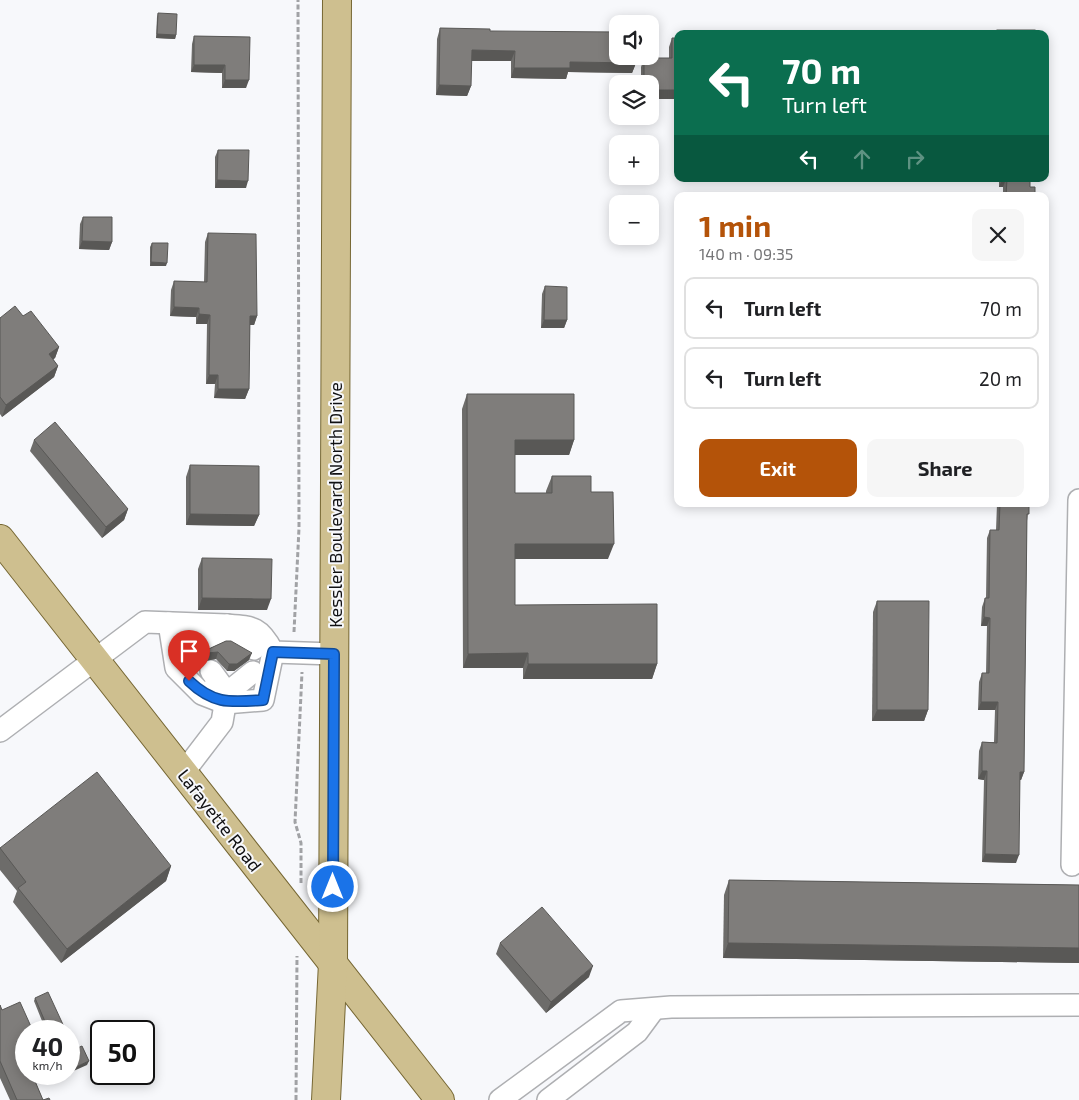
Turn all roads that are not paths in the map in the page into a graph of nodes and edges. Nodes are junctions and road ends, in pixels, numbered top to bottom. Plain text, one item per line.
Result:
1 (337, 0) edge
2 (1079, 500) edge
3 (0, 539) edge
4 (169, 623) junction
5 (232, 643) junction
6 (334, 654) junction
7 (94, 659) junction
8 (203, 671) tunnel mouth
9 (246, 672) dead end
10 (226, 698) junction
11 (1077, 730) edge
12 (0, 731) edge
13 (183, 773) junction
14 (1072, 865) dead end
15 (333, 963) junction
16 (1079, 1005) edge
17 (654, 1009) junction
18 (326, 1100) edge
19 (440, 1100) edge
20 (500, 1100) edge
21 (548, 1100) edge

1 - 6 main road, Kessler Boulevard North Drive
2 - 11 street
3 - 7 main road, Lafayette Road
4 - 5 street
4 - 7 street
4 - 10 street
5 - 6 street
5 - 10 street
6 - 15 main road, Kessler Boulevard North Drive
7 - 12 street
7 - 13 main road, Lafayette Road
8 - 10 street
9 - 10 street
10 - 13 street
11 - 14 street
13 - 15 main road, Lafayette Road
15 - 18 main road, Kessler Boulevard North Drive
15 - 19 main road, Lafayette Road
16 - 17 street
17 - 20 street
17 - 21 street

